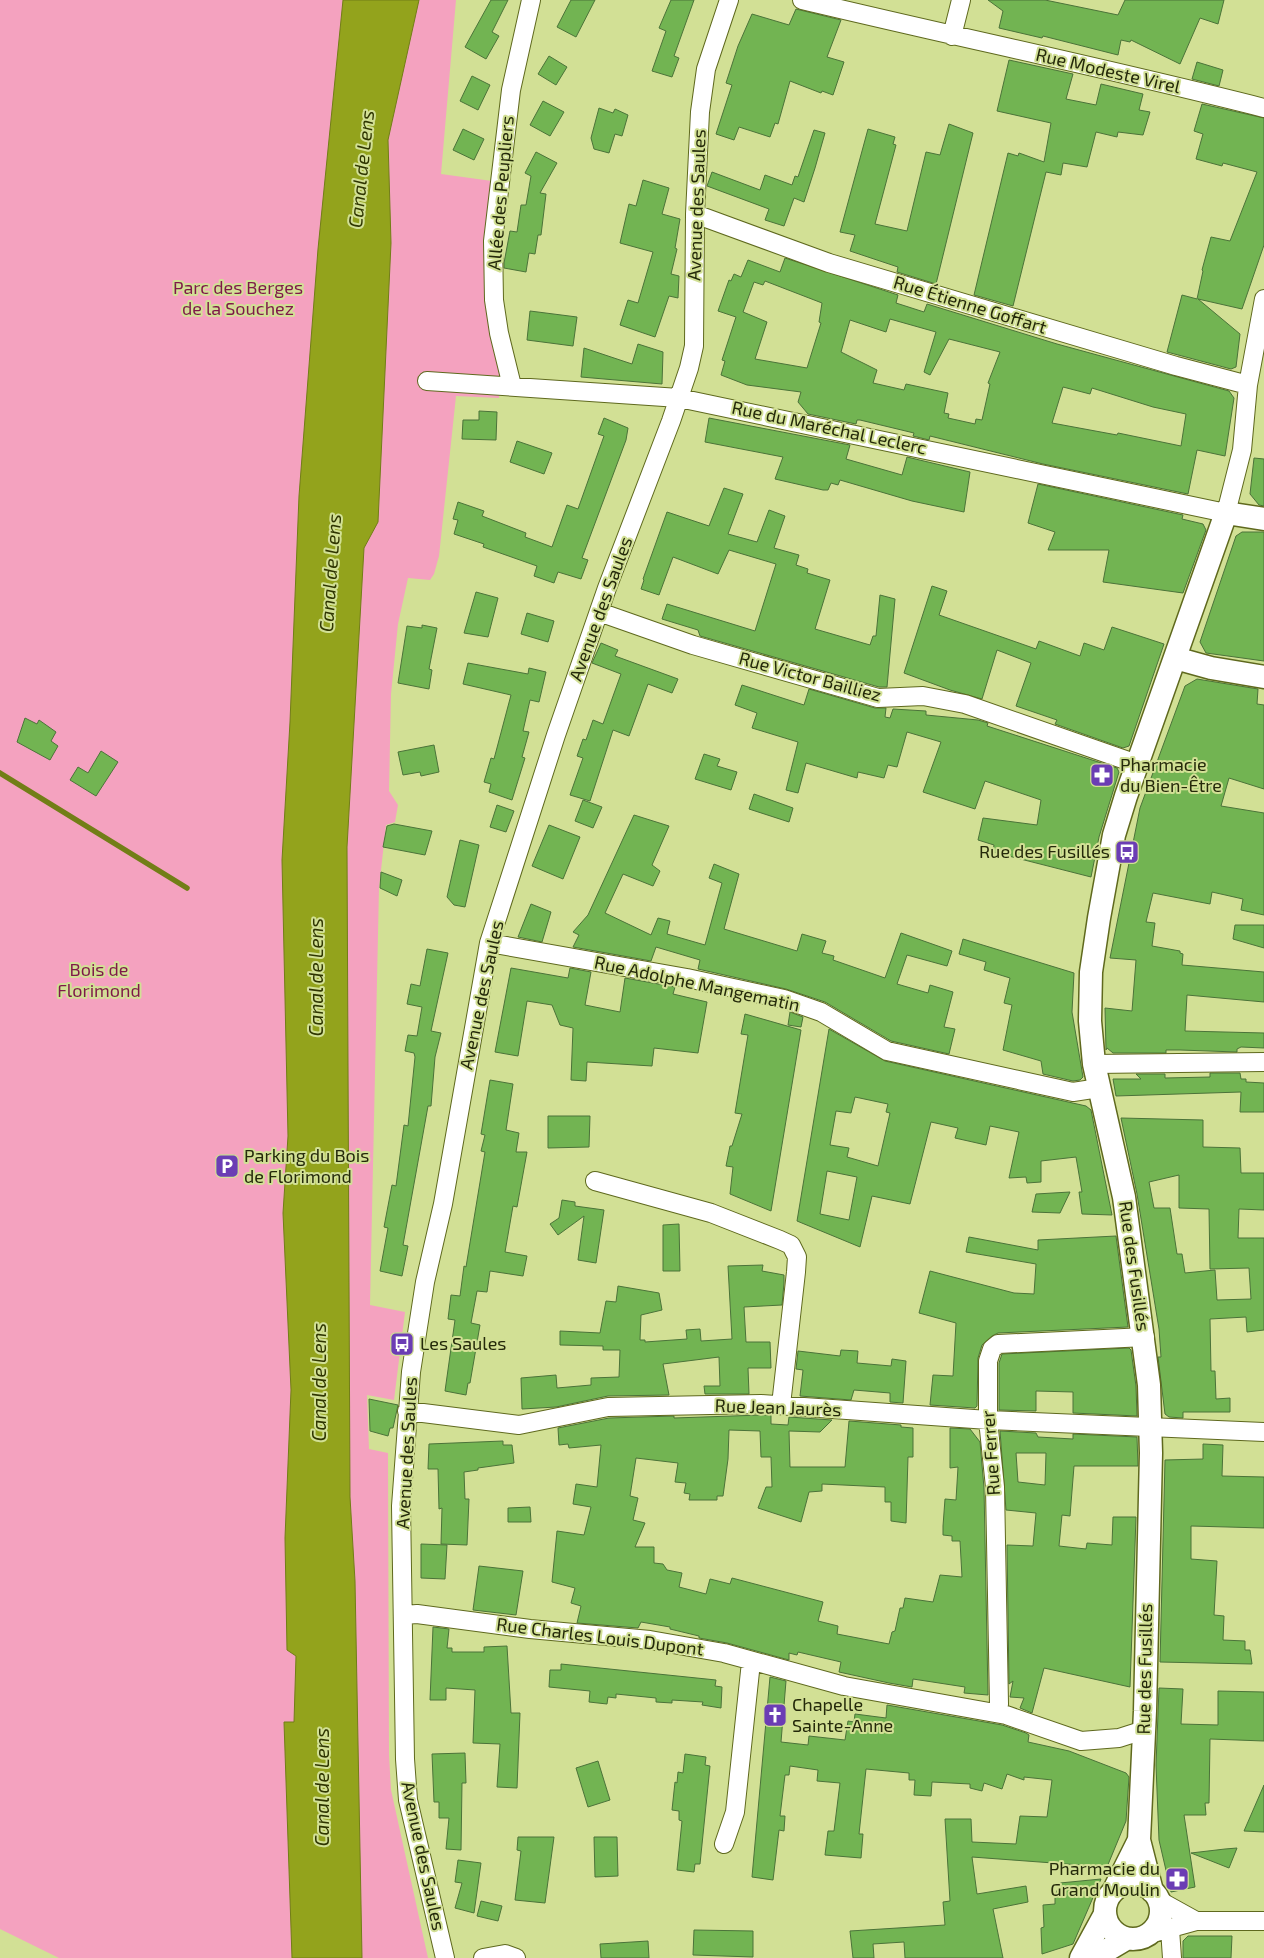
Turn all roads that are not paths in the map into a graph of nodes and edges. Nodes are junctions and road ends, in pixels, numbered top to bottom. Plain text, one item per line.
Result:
1 (531, 0) edge
2 (729, 0) edge
3 (802, 0) edge
4 (961, 0) edge
5 (952, 36) junction
6 (1264, 108) edge
7 (695, 214) junction
8 (1264, 299) edge
9 (427, 381) dead end
10 (1248, 385) junction
11 (512, 386) junction
12 (680, 398) junction
13 (1226, 513) junction
14 (1264, 519) edge
15 (599, 612) junction
16 (1175, 658) junction
17 (1264, 677) edge
18 (1138, 764) junction
19 (490, 943) junction
20 (1264, 1062) edge
21 (1094, 1064) junction
22 (1100, 1088) junction
23 (595, 1181) dead end
24 (1145, 1337) junction
25 (781, 1405) junction
26 (407, 1411) junction
27 (988, 1420) junction
28 (1150, 1428) junction
29 (1264, 1432) edge
30 (404, 1615) junction
31 (751, 1662) junction
32 (997, 1713) junction
33 (1144, 1730) junction
34 (1138, 1840) junction
35 (724, 1844) dead end
36 (1114, 1890) junction
37 (1155, 1895) junction
38 (1105, 1914) junction
39 (1196, 1921) junction
40 (1264, 1921) edge
41 (1160, 1931) junction
42 (1126, 1939) junction
43 (445, 1958) edge
44 (483, 1958) edge
45 (516, 1958) edge
46 (1081, 1958) edge
47 (1094, 1958) edge
48 (1172, 1958) edge

1 - 11 street, Allée des Peupliers
2 - 7 street, Avenue des Saules
3 - 5 street, Rue Modeste Virel
4 - 5 street
5 - 6 street, Rue Modeste Virel
7 - 10 street, Rue Étienne Goffart
7 - 12 street, Avenue des Saules
8 - 10 street, Rue des Fusillés
9 - 11 street, Rue du Maréchal Leclerc
10 - 13 street, Rue des Fusillés
11 - 12 street, Rue du Maréchal Leclerc
12 - 13 street, Rue du Maréchal Leclerc
12 - 15 street, Avenue des Saules
13 - 14 main road
13 - 16 main road, Rue des Fusillés
15 - 18 street, Rue Victor Bailliez
15 - 19 street, Avenue des Saules
16 - 17 main road
16 - 18 main road, Rue des Fusillés
18 - 21 main road, Rue des Fusillés
19 - 22 street, Rue Adolphe Mangematin
19 - 26 street, Avenue des Saules
20 - 21 street
21 - 22 main road, Rue des Fusillés
22 - 24 main road, Rue des Fusillés
23 - 25 street
24 - 27 street, Rue Ferrer
24 - 28 main road, Rue des Fusillés
25 - 26 street, Rue Jean Jaurès
25 - 27 street, Rue Jean Jaurès
26 - 30 street, Avenue des Saules
27 - 28 street, Rue Jean Jaurès
27 - 32 street, Rue Ferrer
28 - 29 street, Rue Jean Jaurès
28 - 33 main road, Rue des Fusillés
30 - 31 street, Rue Charles Louis Dupont
30 - 43 street, Avenue des Saules
31 - 32 street, Rue Charles Louis Dupont
31 - 35 street
32 - 33 street, Rue Charles Louis Dupont
33 - 34 main road, Rue des Fusillés
34 - 36 main road, Rue des Fusillés
34 - 37 main road, Rue des Fusillés
36 - 37 main road
36 - 38 main road
37 - 39 street
37 - 41 main road
38 - 42 main road
38 - 46 main road
39 - 40 street
39 - 41 street
41 - 42 main road
41 - 48 street
42 - 47 main road
44 - 45 street

